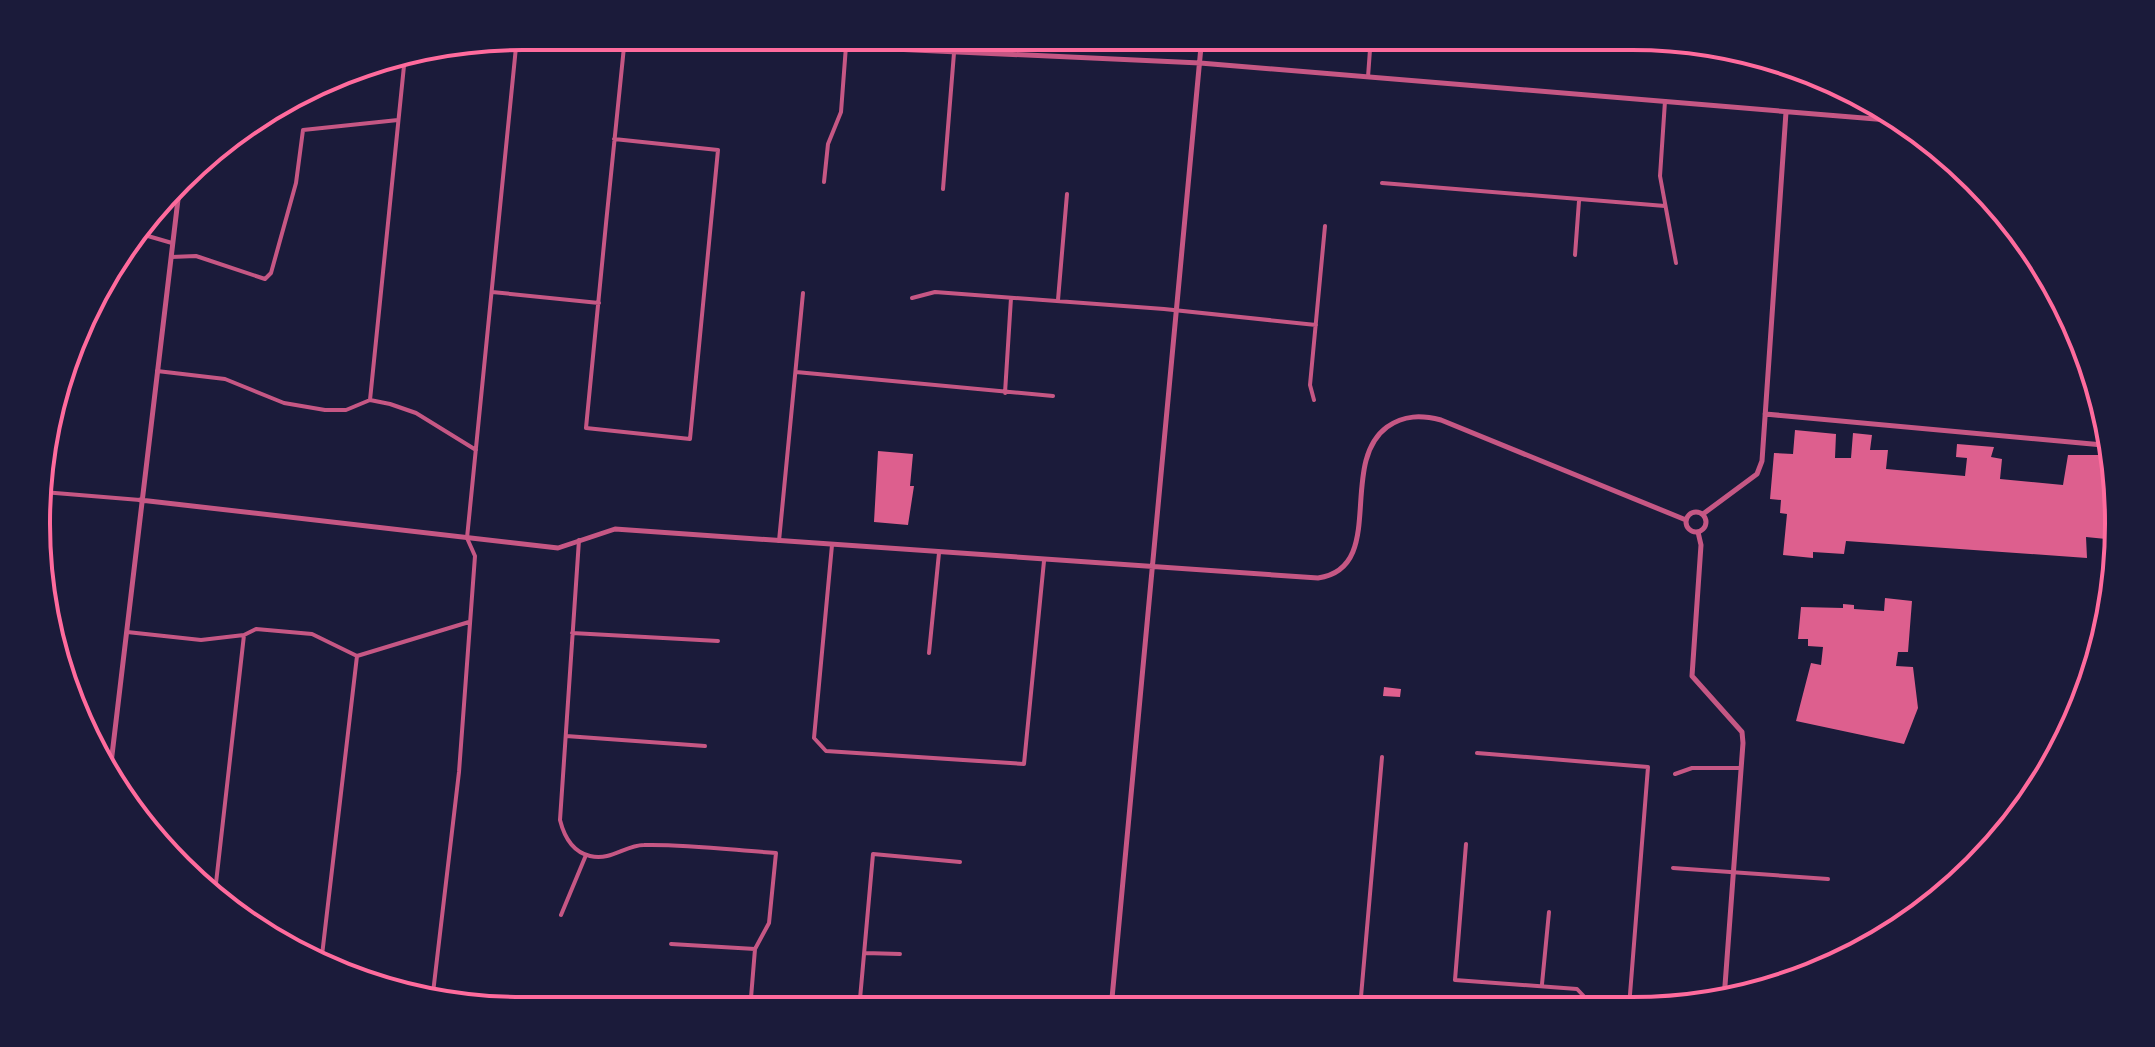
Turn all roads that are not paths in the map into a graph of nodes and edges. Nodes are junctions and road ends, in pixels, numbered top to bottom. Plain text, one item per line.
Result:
1 (516, 50) edge
2 (624, 50) edge
3 (846, 50) edge
4 (908, 50) edge
5 (1201, 50) edge
6 (1370, 50) edge
7 (954, 53) junction
8 (1200, 63) junction
9 (404, 65) edge
10 (1368, 77) junction
11 (1665, 101) junction
12 (1786, 112) junction
13 (1878, 119) edge
14 (398, 120) junction
15 (614, 139) junction
16 (824, 182) dead end
17 (1382, 183) dead end
18 (943, 189) dead end
19 (1067, 194) dead end
20 (178, 201) edge
21 (1579, 201) junction
22 (1665, 206) junction
23 (1325, 226) dead end
24 (147, 236) edge
25 (172, 243) junction
26 (1575, 255) dead end
27 (171, 257) junction
28 (1676, 263) dead end
29 (492, 292) junction
30 (803, 293) dead end
31 (912, 298) dead end
32 (1011, 298) junction
33 (1058, 300) junction
34 (599, 303) junction
35 (1175, 310) junction
36 (1316, 325) junction
37 (157, 371) junction
38 (796, 372) junction
39 (1005, 393) junction
40 (1053, 396) dead end
41 (370, 400) junction
42 (1314, 400) dead end
43 (1765, 414) junction
44 (2098, 445) edge
45 (476, 450) junction
46 (51, 493) edge
47 (140, 500) junction
48 (1703, 514) junction
49 (1686, 520) junction
50 (1698, 532) junction
51 (467, 538) junction
52 (579, 540) junction
53 (779, 541) junction
54 (832, 545) junction
55 (939, 553) junction
56 (1044, 561) junction
57 (1154, 566) junction
58 (469, 622) junction
59 (126, 632) junction
60 (572, 633) junction
61 (244, 635) junction
62 (718, 641) dead end
63 (929, 653) dead end
64 (357, 656) junction
65 (566, 736) junction
66 (705, 746) dead end
67 (1477, 753) dead end
68 (112, 757) edge
69 (1382, 757) dead end
70 (1740, 768) junction
71 (1675, 774) dead end
72 (1466, 844) dead end
73 (586, 855) junction
74 (960, 862) dead end
75 (1673, 868) dead end
76 (1733, 872) junction
77 (1828, 879) dead end
78 (216, 883) edge
79 (1549, 912) dead end
80 (561, 915) dead end
81 (671, 944) dead end
82 (755, 949) junction
83 (322, 952) edge
84 (865, 953) junction
85 (900, 954) dead end
86 (1542, 984) junction
87 (434, 988) edge
88 (1726, 988) edge
89 (751, 997) edge
90 (860, 997) edge
91 (1112, 997) edge
92 (1361, 997) edge
93 (1585, 997) edge
94 (1630, 997) edge

1 - 29 street
2 - 15 street
3 - 16 street
4 - 7 street
5 - 8 street
6 - 10 street
7 - 8 street
7 - 18 street
8 - 10 street
8 - 35 street
9 - 14 street
10 - 11 street
11 - 12 street
11 - 22 street
12 - 13 street
12 - 43 street
14 - 27 street
14 - 41 street
15 - 34 street
15 - 34 street
17 - 21 street
19 - 33 street
20 - 25 street
21 - 22 street
21 - 26 street
22 - 28 street
23 - 36 street
24 - 25 street
25 - 27 street
27 - 37 street
29 - 34 street
29 - 45 street
30 - 38 street
31 - 32 street
32 - 33 street
32 - 39 street
33 - 35 street
35 - 36 street
35 - 57 street
36 - 42 street
37 - 41 street
37 - 47 street
38 - 39 street
38 - 53 street
39 - 40 street
41 - 45 street
43 - 44 street
43 - 48 street
45 - 51 street
46 - 47 street
47 - 51 street
47 - 59 street
48 - 49 street
48 - 50 street
49 - 50 street
49 - 57 street
50 - 70 street
51 - 52 street
51 - 58 street
52 - 53 street
52 - 60 street
53 - 54 street
54 - 55 street
54 - 56 street
55 - 56 street
55 - 63 street
56 - 57 street
57 - 91 street
58 - 64 street
58 - 87 street
59 - 61 street
59 - 68 street
60 - 62 street
60 - 65 street
61 - 64 street
61 - 78 street
64 - 83 street
65 - 66 street
65 - 73 street
67 - 94 street
69 - 92 street
70 - 71 street
70 - 76 street
72 - 86 street
73 - 80 street
73 - 82 street
74 - 84 street
75 - 76 street
76 - 77 street
76 - 88 street
79 - 86 street
81 - 82 street
82 - 89 street
84 - 85 street
84 - 90 street
86 - 93 street

